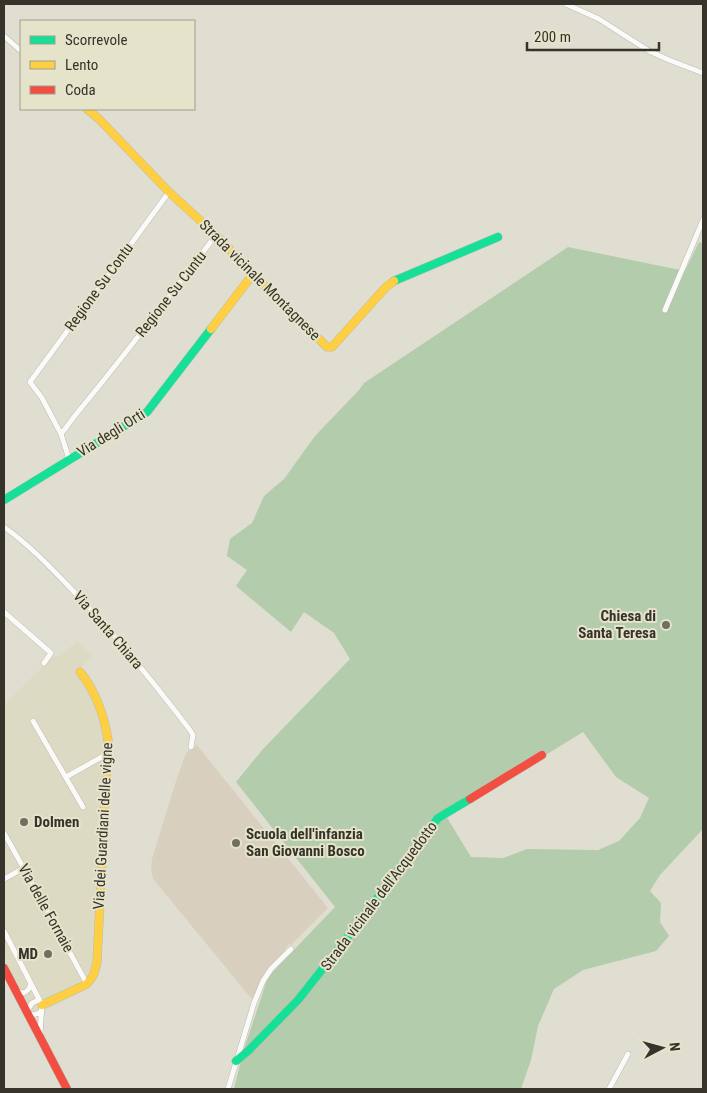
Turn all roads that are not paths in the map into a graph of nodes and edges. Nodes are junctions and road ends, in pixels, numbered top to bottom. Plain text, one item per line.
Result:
1 (566, 4) edge
2 (4, 36) edge
3 (20, 50) edge
4 (703, 73) edge
5 (88, 110) edge
6 (169, 192) junction
7 (703, 220) edge
8 (216, 236) junction
9 (498, 237) dead end
10 (253, 274) junction
11 (665, 310) dead end
12 (61, 434) junction
13 (69, 459) junction
14 (4, 500) edge
15 (4, 527) edge
16 (4, 612) edge
17 (44, 663) dead end
18 (80, 672) dead end
19 (33, 721) dead end
20 (191, 747) dead end
21 (108, 754) junction
22 (542, 755) dead end
23 (66, 777) junction
24 (83, 807) dead end
25 (4, 833) edge
26 (24, 868) junction
27 (4, 879) edge
28 (4, 931) edge
29 (291, 949) dead end
30 (4, 968) edge
31 (31, 983) junction
32 (87, 984) junction
33 (16, 991) junction
34 (20, 998) junction
35 (32, 1003) junction
36 (41, 1006) junction
37 (27, 1012) junction
38 (40, 1039) junction
39 (628, 1054) dead end
40 (236, 1061) junction
41 (67, 1089) edge
42 (228, 1089) edge
43 (609, 1089) edge

1 - 4 street
2 - 3 street
5 - 6 street, Strada vicinale Montagnese
6 - 8 street, Strada vicinale Montagnese
6 - 12 street, Regione Su Contu
7 - 11 street
8 - 10 street, Strada vicinale Montagnese
8 - 12 street, Regione Su Cuntu
9 - 10 street, Strada vicinale Montagnese
10 - 13 street, Via degli Orti
12 - 13 street
13 - 14 street, Via degli Orti
15 - 20 street, Via Santa Chiara
16 - 17 street
18 - 21 street, Via dei Guardiani delle vigne
19 - 23 street
21 - 23 street
21 - 32 street, Via dei Guardiani delle vigne
22 - 40 street, Strada vicinale dell'Acquedotto
23 - 24 street
25 - 26 street, Via delle Fornaie
26 - 27 street
26 - 32 street, Via delle Fornaie
28 - 31 street
29 - 40 street
30 - 33 street
31 - 33 street
31 - 36 street
32 - 36 street
33 - 34 street
34 - 35 street
34 - 37 street
35 - 36 street
35 - 37 street
36 - 37 street
36 - 38 street
37 - 38 street
38 - 41 street
39 - 43 street
40 - 42 street

